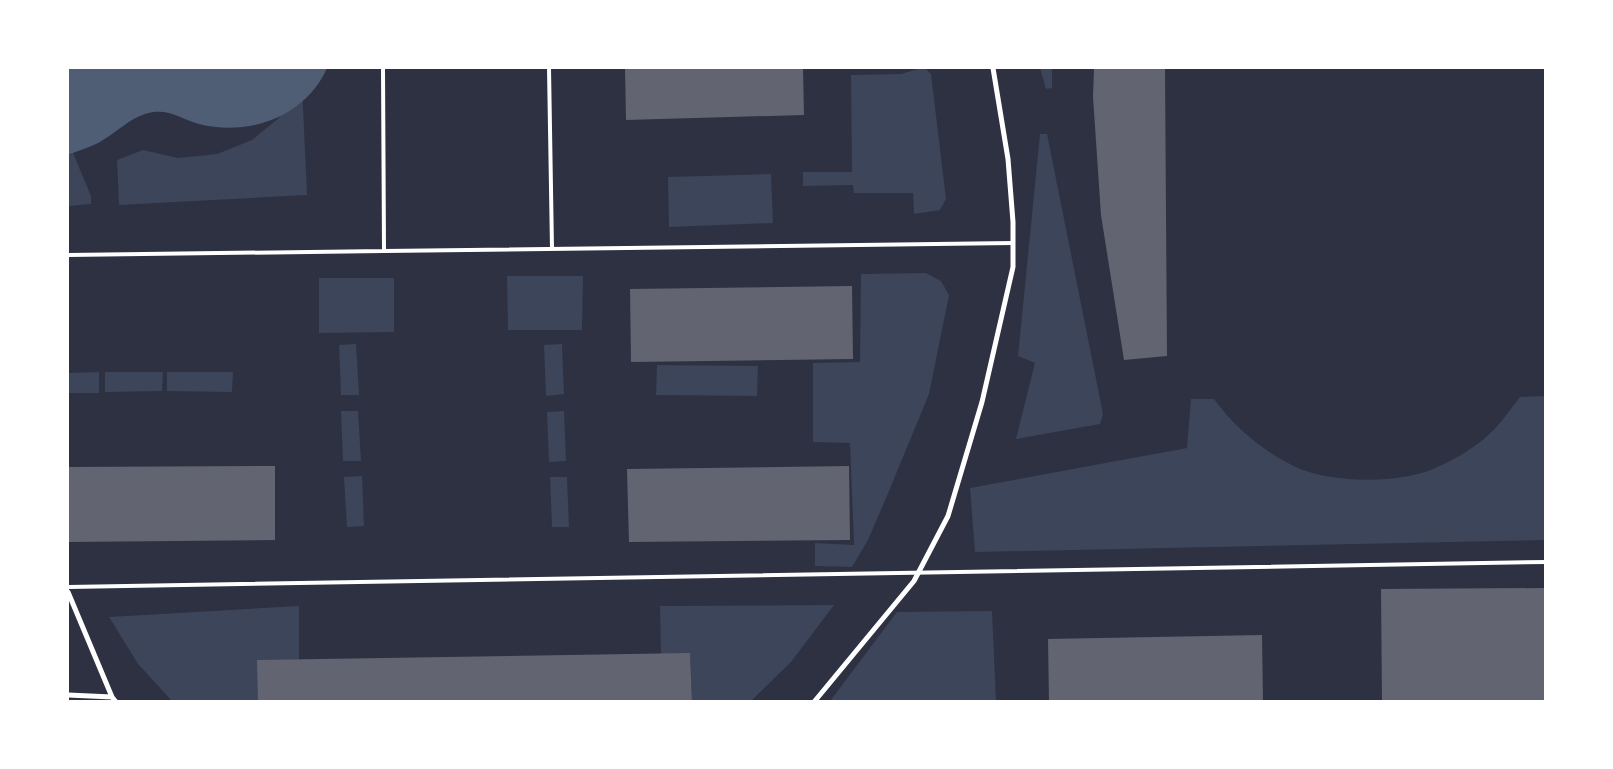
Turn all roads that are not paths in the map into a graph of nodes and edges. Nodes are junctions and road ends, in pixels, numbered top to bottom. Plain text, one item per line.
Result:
1 (383, 68) edge
2 (549, 68) edge
3 (993, 68) edge
4 (1013, 243) junction
5 (552, 249) junction
6 (384, 251) junction
7 (68, 255) edge
8 (1546, 562) edge
9 (918, 573) junction
10 (68, 587) edge
11 (68, 592) edge
12 (68, 695) edge
13 (114, 699) edge
14 (814, 702) edge

1 - 6 lane
2 - 5 lane
3 - 4 street
4 - 5 lane
4 - 9 street
5 - 6 lane
6 - 7 lane
8 - 9 lane
9 - 10 lane
9 - 14 street
11 - 13 street
12 - 13 street

